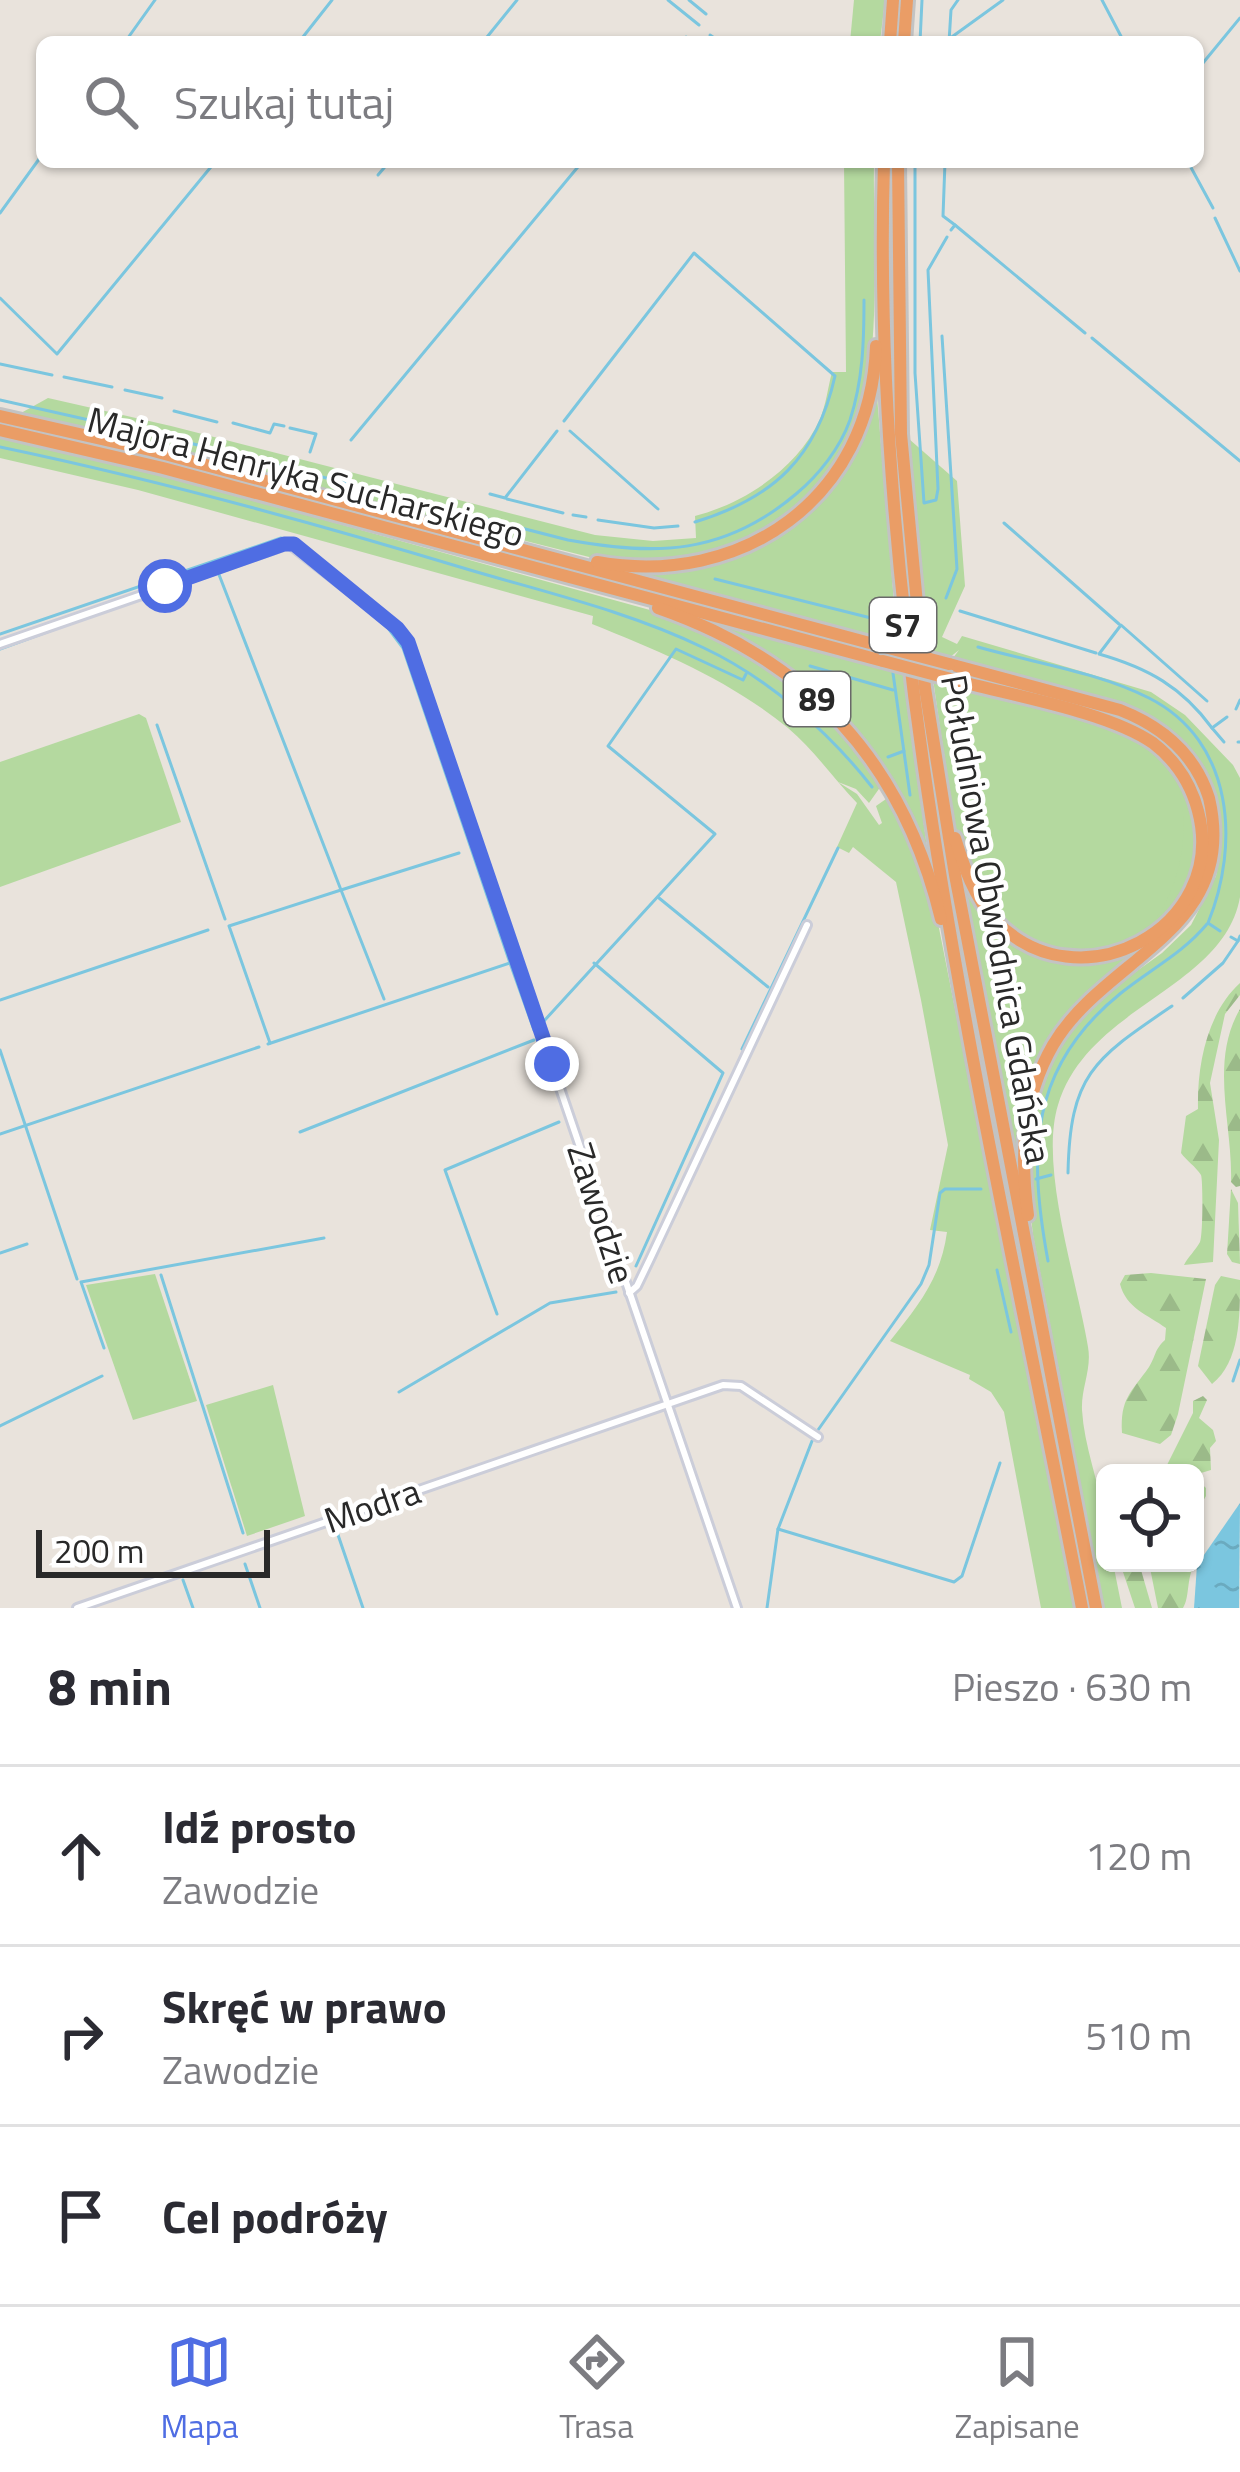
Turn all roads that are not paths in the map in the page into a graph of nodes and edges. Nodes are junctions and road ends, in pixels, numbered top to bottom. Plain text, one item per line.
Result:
1 (893, 0) edge
2 (907, 0) edge
3 (890, 36) edge
4 (904, 36) edge
5 (884, 168) edge
6 (898, 168) edge
7 (882, 273) junction
8 (0, 416) edge
9 (0, 430) edge
10 (554, 558) junction
11 (596, 584) junction
12 (0, 644) edge
13 (882, 653) junction
14 (942, 805) junction
15 (808, 925) dead end
16 (959, 974) junction
17 (1029, 1260) junction
18 (629, 1293) junction
19 (667, 1402) junction
20 (818, 1438) dead end
21 (77, 1608) edge
22 (737, 1608) edge
23 (1082, 1608) edge
24 (1096, 1608) edge

1 - 3 highway
2 - 4 highway
5 - 7 highway, Południowa Obwodnica Gdańska / S7
6 - 14 highway, Południowa Obwodnica Gdańska / S7
7 - 10 highway, 89
7 - 16 highway, Południowa Obwodnica Gdańska / S7
8 - 10 highway, Majora Henryka Sucharskiego / 89
9 - 11 highway, Majora Henryka Sucharskiego / 89
10 - 13 highway, 89
11 - 13 highway, 89
11 - 16 highway, 89
12 - 18 street, Zawodzie
13 - 14 highway, 89, bridge
13 - 17 highway, 89, bridge
14 - 17 highway, Południowa Obwodnica Gdańska / S7
15 - 18 street
16 - 23 highway, Południowa Obwodnica Gdańska / S7
17 - 24 highway, Południowa Obwodnica Gdańska / S7
18 - 19 street, Zawodzie
19 - 20 street, Modra
19 - 21 street, Modra
19 - 22 street

